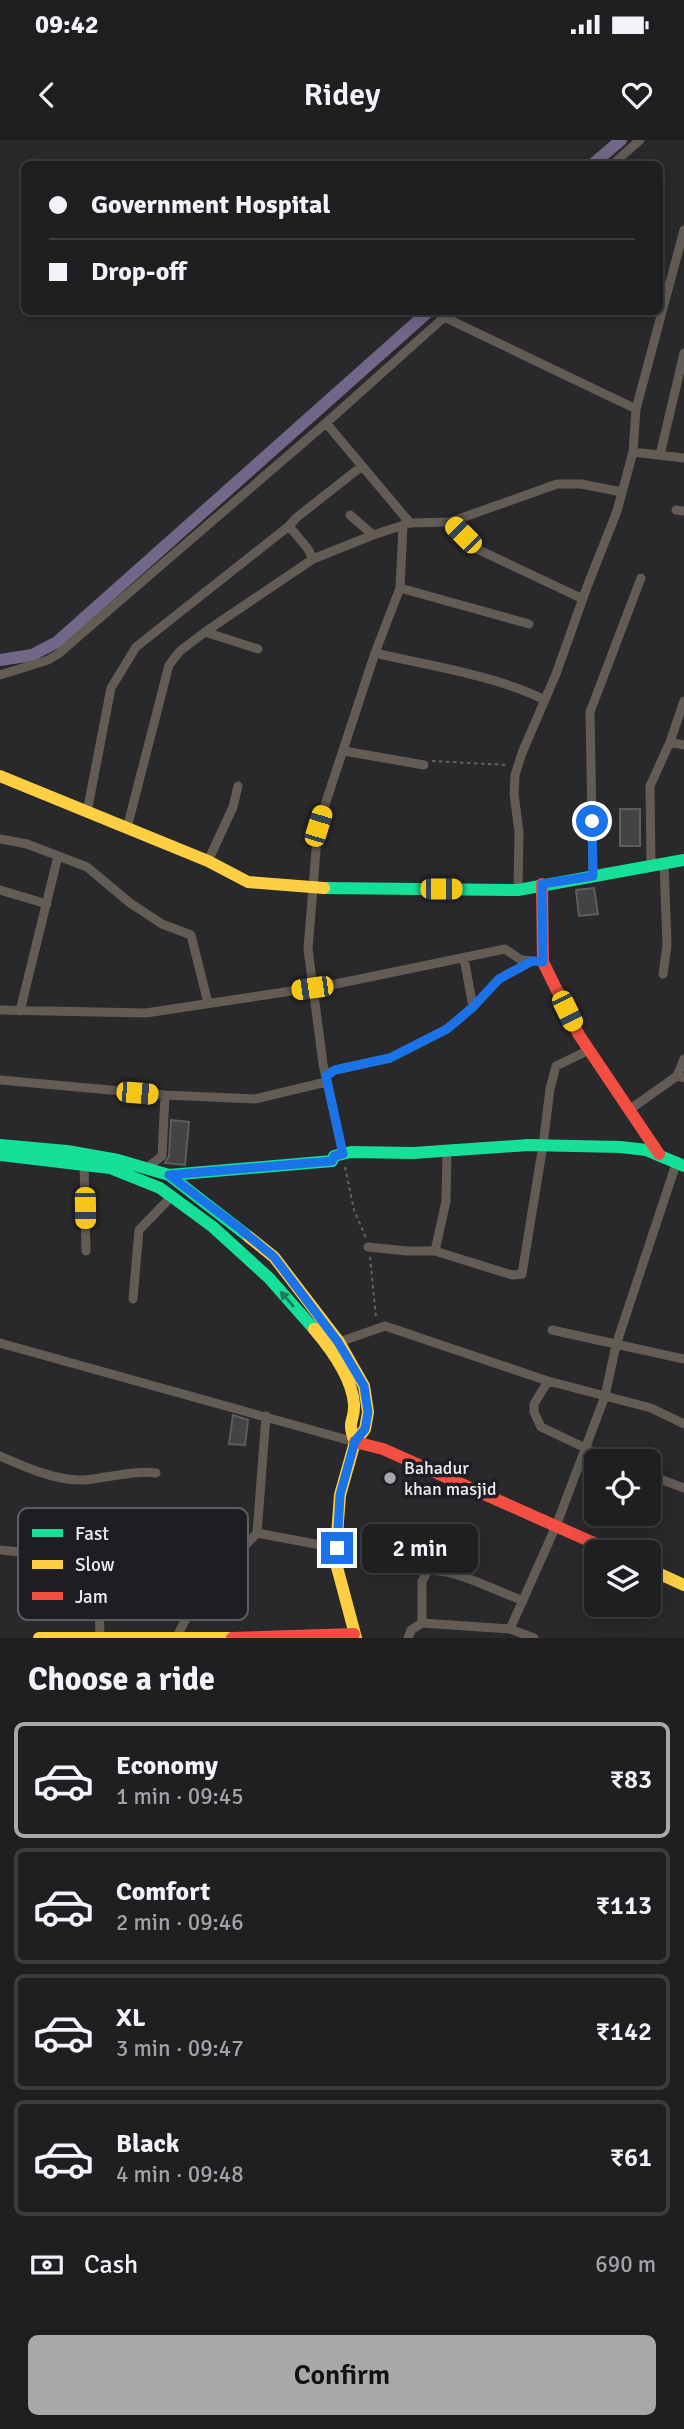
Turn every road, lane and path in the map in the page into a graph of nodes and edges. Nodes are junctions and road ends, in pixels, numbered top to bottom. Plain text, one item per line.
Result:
1 (640, 140) edge
2 (616, 161) edge
3 (684, 230) edge
4 (663, 308) edge
5 (446, 315) edge
6 (449, 315) edge
7 (661, 315) edge
8 (684, 353) edge
9 (636, 409) junction
10 (326, 423) junction
11 (633, 452) junction
12 (660, 455) junction
13 (684, 458) edge
14 (362, 466) junction
15 (622, 492) junction
16 (350, 515) dead end
17 (450, 522) junction
18 (407, 524) junction
19 (289, 526) junction
20 (373, 535) junction
21 (313, 559) junction
22 (641, 578) dead end
23 (400, 588) junction
24 (583, 599) junction
25 (529, 624) dead end
26 (205, 632) junction
27 (258, 649) dead end
28 (375, 653) junction
29 (0, 675) edge
30 (545, 700) junction
31 (684, 701) edge
32 (670, 742) junction
33 (684, 745) edge
34 (344, 751) junction
35 (424, 763) joint
36 (518, 766) junction
37 (0, 776) edge
38 (238, 786) dead end
39 (87, 811) junction
40 (127, 828) junction
41 (0, 839) edge
42 (58, 856) junction
43 (684, 860) edge
44 (208, 861) junction
45 (658, 865) junction
46 (593, 876) junction
47 (542, 884) junction
48 (312, 888) junction
49 (0, 890) edge
50 (518, 890) junction
51 (47, 904) junction
52 (464, 958) junction
53 (538, 961) junction
54 (663, 974) dead end
55 (312, 988) junction
56 (208, 1003) junction
57 (473, 1007) junction
58 (0, 1010) edge
59 (20, 1011) junction
60 (589, 1050) junction
61 (684, 1059) edge
62 (326, 1076) junction
63 (681, 1077) edge
64 (0, 1080) edge
65 (165, 1095) junction
66 (629, 1110) junction
67 (0, 1145) edge
68 (543, 1145) junction
69 (447, 1151) junction
70 (343, 1154) junction
71 (659, 1154) junction
72 (0, 1155) edge
73 (680, 1163) edge
74 (84, 1164) junction
75 (148, 1167) junction
76 (169, 1175) junction
77 (172, 1197) junction
78 (369, 1247) dead end
79 (86, 1251) dead end
80 (435, 1251) junction
81 (134, 1299) dead end
82 (552, 1330) dead end
83 (338, 1342) junction
84 (0, 1343) edge
85 (616, 1345) junction
86 (684, 1359) edge
87 (548, 1381) junction
88 (605, 1396) junction
89 (266, 1416) junction
90 (684, 1424) edge
91 (355, 1441) junction
92 (585, 1448) junction
93 (0, 1456) edge
94 (156, 1473) dead end
95 (661, 1479) edge
96 (684, 1488) edge
97 (556, 1526) junction
98 (257, 1533) junction
99 (587, 1540) edge
100 (248, 1542) edge
101 (337, 1548) junction
102 (0, 1550) edge
103 (18, 1552) edge
104 (661, 1574) edge
105 (684, 1585) edge
106 (523, 1601) junction
107 (100, 1620) edge
108 (185, 1620) edge
109 (422, 1623) junction
110 (510, 1629) junction
111 (355, 1636) edge
112 (278, 1637) edge
113 (39, 1638) edge
114 (100, 1638) edge
115 (124, 1638) edge
116 (176, 1638) edge
117 (230, 1638) edge
118 (248, 1638) edge
119 (408, 1638) edge
120 (534, 1638) edge

1 - 2 street
3 - 4 street
5 - 10 street
6 - 9 street
7 - 9 street
8 - 12 street
9 - 11 street
10 - 14 street
10 - 29 street
11 - 12 street
11 - 15 street
12 - 13 street
14 - 18 street
14 - 19 street
15 - 17 street
15 - 24 street
16 - 20 street
17 - 18 street
17 - 24 street
18 - 20 street
18 - 23 street
19 - 21 street
19 - 39 street
20 - 21 street
21 - 26 street
22 - 46 street
23 - 25 street
23 - 28 street
24 - 30 street
26 - 27 street
26 - 40 street
28 - 30 street
28 - 34 street
30 - 36 street
31 - 32 street
32 - 33 street
32 - 45 street
34 - 35 street
34 - 48 street
35 - 36 path
36 - 50 street
37 - 39 main road
38 - 44 street
39 - 40 main road
40 - 44 main road
41 - 42 street
42 - 51 street
42 - 56 street
43 - 45 main road
44 - 48 main road
45 - 46 main road
45 - 54 street
46 - 47 main road
47 - 50 main road
47 - 53 main road
48 - 50 main road
48 - 55 street
49 - 51 street
51 - 59 street
52 - 53 street
52 - 55 street
52 - 57 street
53 - 57 street
53 - 60 main road
55 - 56 street
55 - 62 street
56 - 59 street
57 - 62 street
58 - 59 street
60 - 66 main road
60 - 68 street
61 - 63 street
62 - 65 street
62 - 70 street
63 - 66 street
64 - 65 street
65 - 75 street
66 - 71 main road
67 - 75 main road
68 - 69 main road
68 - 71 main road
68 - 80 street
69 - 70 main road
69 - 80 street
70 - 76 main road
71 - 73 main road
72 - 74 main road
73 - 85 street
74 - 77 main road
74 - 79 street
75 - 76 main road
76 - 83 main road
77 - 81 street
91 -> 77 main road
78 - 80 street
82 - 85 street
83 - 87 street
83 - 91 main road
84 - 89 street
85 - 86 street
85 - 88 street
87 - 88 street
87 - 92 street
88 - 90 street
88 - 92 street
89 - 91 street
89 - 98 street
91 - 97 main road
91 - 101 main road
92 - 97 street
93 - 94 street
95 - 96 street
97 - 99 main road
97 - 106 street
98 - 100 street
98 - 101 street
101 - 111 main road
102 - 103 street
104 - 105 main road
106 - 109 street
106 - 110 street
107 - 114 street
108 - 116 street
109 - 110 street
109 - 119 street
110 - 120 street
111 - 112 main road
112 - 118 main road
113 - 114 main road
114 - 115 main road
115 - 116 main road
116 - 117 main road
117 - 118 main road

